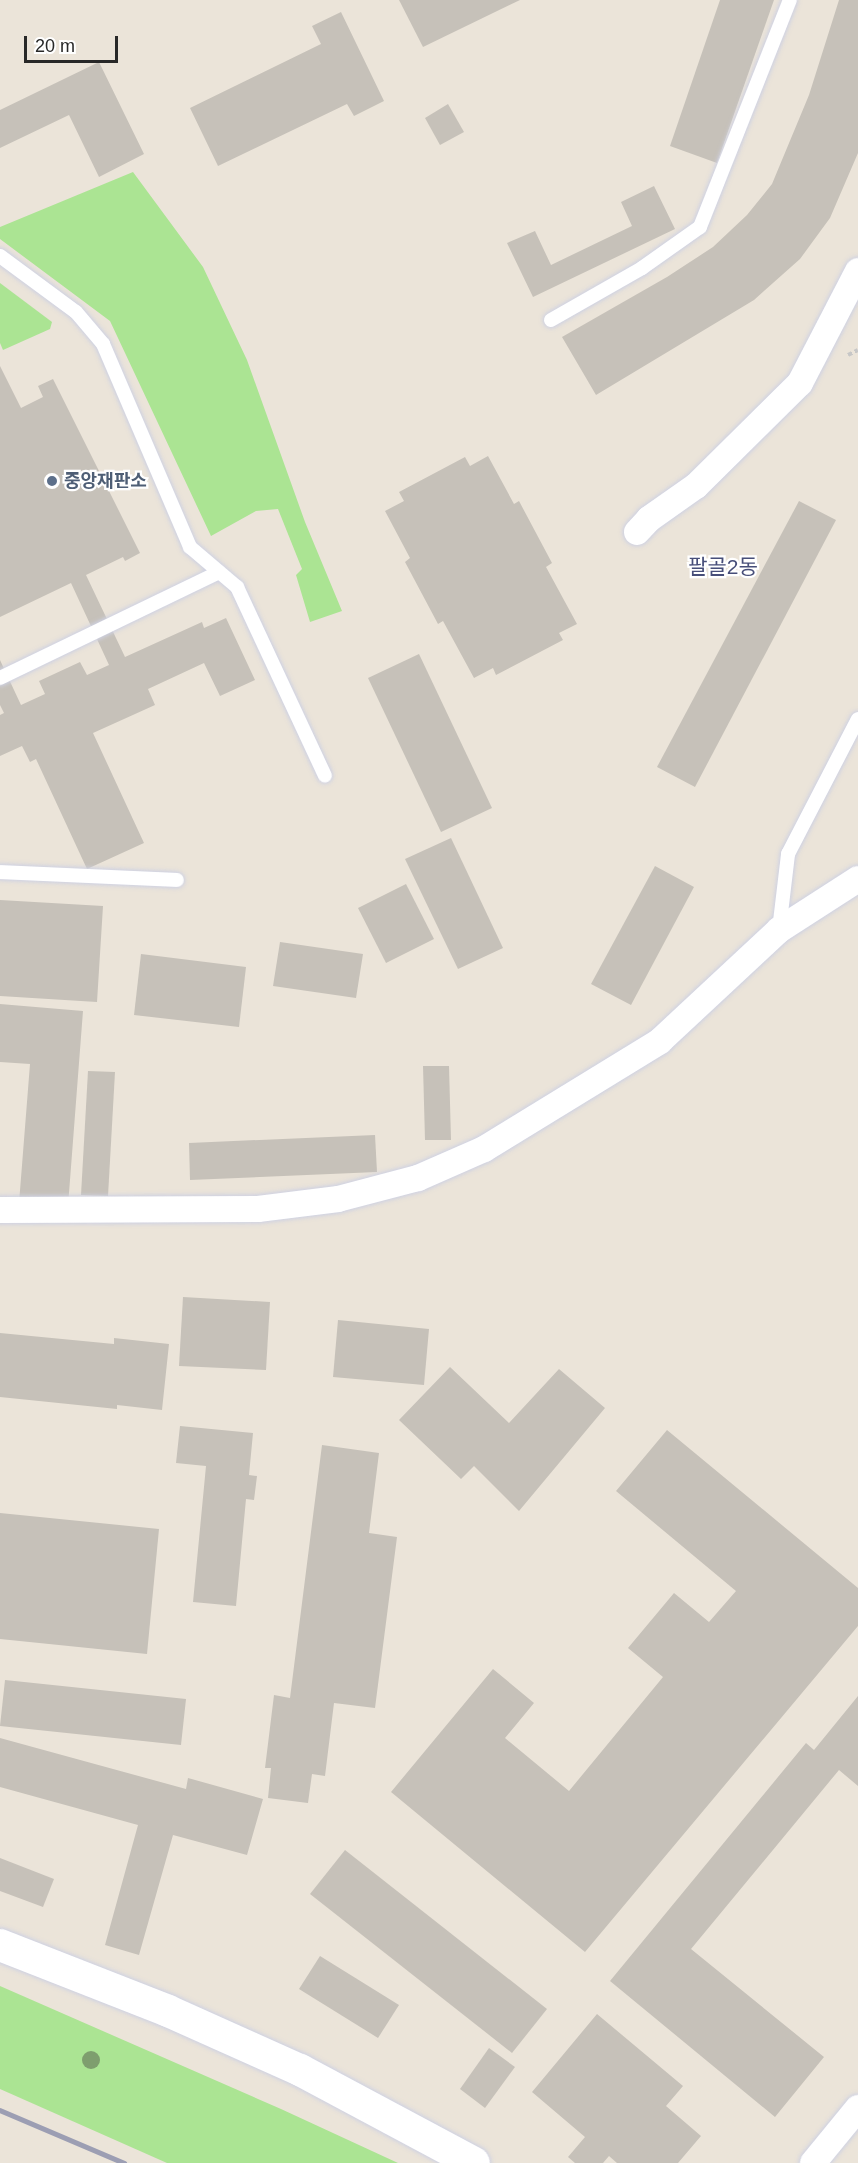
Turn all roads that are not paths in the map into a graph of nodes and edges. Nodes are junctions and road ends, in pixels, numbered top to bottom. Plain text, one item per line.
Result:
1 (790, 0) edge
2 (0, 256) edge
3 (858, 271) edge
4 (551, 320) dead end
5 (637, 532) dead end
6 (219, 572) junction
7 (0, 678) edge
8 (858, 718) edge
9 (325, 776) dead end
10 (0, 872) edge
11 (858, 879) edge
12 (177, 880) dead end
13 (779, 930) junction
14 (0, 1210) edge
15 (0, 1945) edge
16 (858, 2108) edge
17 (474, 2163) edge
18 (813, 2163) edge

1 - 4 lane
2 - 6 lane
3 - 5 street
6 - 7 lane
6 - 9 lane
8 - 13 lane
10 - 12 lane
11 - 13 street
13 - 14 street
15 - 17 street
16 - 18 street

